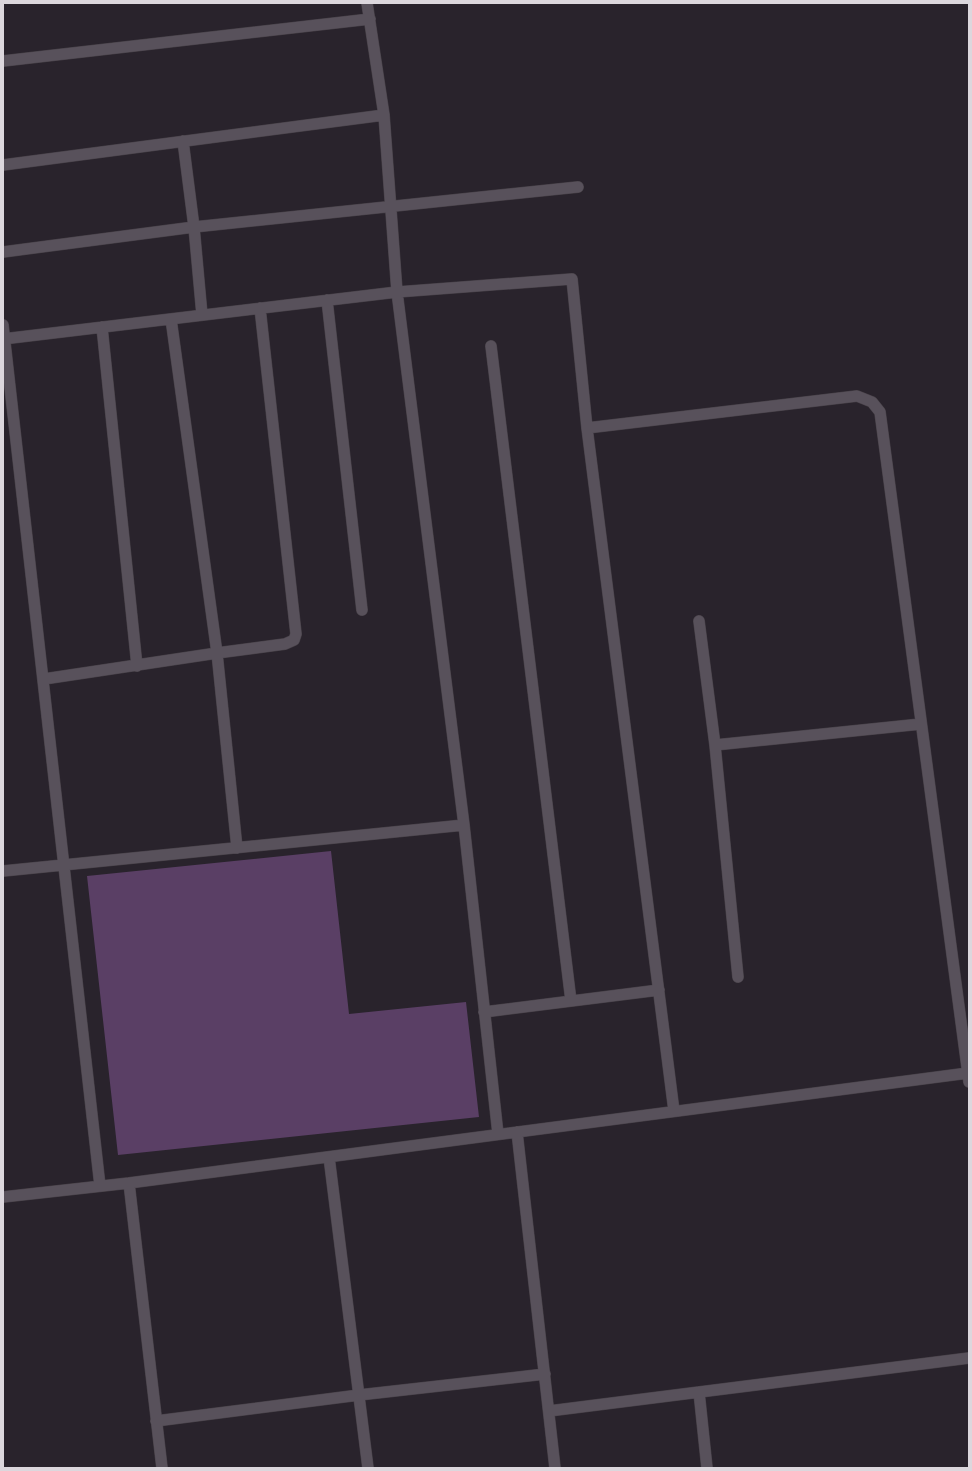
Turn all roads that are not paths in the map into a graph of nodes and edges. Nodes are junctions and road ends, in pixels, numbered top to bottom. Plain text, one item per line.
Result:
1 (367, 3) edge
2 (370, 19) junction
3 (3, 61) edge
4 (384, 115) junction
5 (183, 142) junction
6 (3, 165) edge
7 (578, 187) dead end
8 (390, 207) junction
9 (194, 227) junction
10 (3, 252) edge
11 (397, 292) junction
12 (327, 300) junction
13 (260, 308) junction
14 (202, 315) junction
15 (171, 318) junction
16 (3, 325) edge
17 (102, 327) junction
18 (4, 339) edge
19 (491, 346) dead end
20 (587, 428) junction
21 (362, 610) dead end
22 (699, 621) dead end
23 (217, 653) junction
24 (137, 666) junction
25 (44, 679) junction
26 (921, 724) junction
27 (715, 745) junction
28 (464, 825) junction
29 (237, 848) junction
30 (64, 864) junction
31 (3, 871) edge
32 (738, 977) dead end
33 (659, 990) junction
34 (571, 1001) junction
35 (484, 1012) junction
36 (968, 1077) edge
37 (674, 1111) junction
38 (517, 1132) junction
39 (498, 1134) junction
40 (329, 1156) junction
41 (129, 1182) junction
42 (100, 1186) junction
43 (3, 1197) edge
44 (969, 1358) edge
45 (545, 1374) junction
46 (699, 1392) junction
47 (358, 1395) junction
48 (549, 1411) junction
49 (156, 1421) junction
50 (162, 1468) edge
51 (368, 1468) edge
52 (555, 1468) edge
53 (707, 1468) edge

1 - 2 lane
2 - 3 lane
2 - 4 lane
4 - 5 lane
4 - 8 lane
5 - 6 lane
5 - 9 lane
7 - 8 lane
8 - 9 lane
8 - 11 lane
9 - 10 lane
9 - 14 lane
11 - 12 lane
11 - 20 lane
11 - 28 lane
12 - 13 lane
12 - 21 lane
13 - 14 lane
13 - 23 lane
14 - 15 lane
15 - 17 lane
15 - 23 lane
16 - 18 lane
17 - 18 lane
17 - 24 lane
18 - 25 lane
19 - 34 lane
20 - 26 lane
20 - 33 lane
22 - 27 lane
23 - 24 lane
23 - 29 lane
24 - 25 lane
25 - 30 lane
26 - 27 lane
26 - 36 lane
27 - 32 lane
28 - 29 lane
28 - 35 lane
29 - 30 lane
30 - 31 lane
30 - 42 lane
33 - 34 lane
33 - 37 lane
34 - 35 lane
35 - 39 lane
36 - 37 lane
37 - 38 lane
38 - 39 lane
38 - 45 lane
39 - 40 lane
40 - 41 lane
40 - 47 lane
41 - 42 lane
41 - 49 lane
42 - 43 lane
44 - 46 lane
45 - 47 lane
45 - 48 lane
46 - 48 lane
46 - 53 lane
47 - 49 lane
47 - 51 lane
48 - 52 lane
49 - 50 lane

